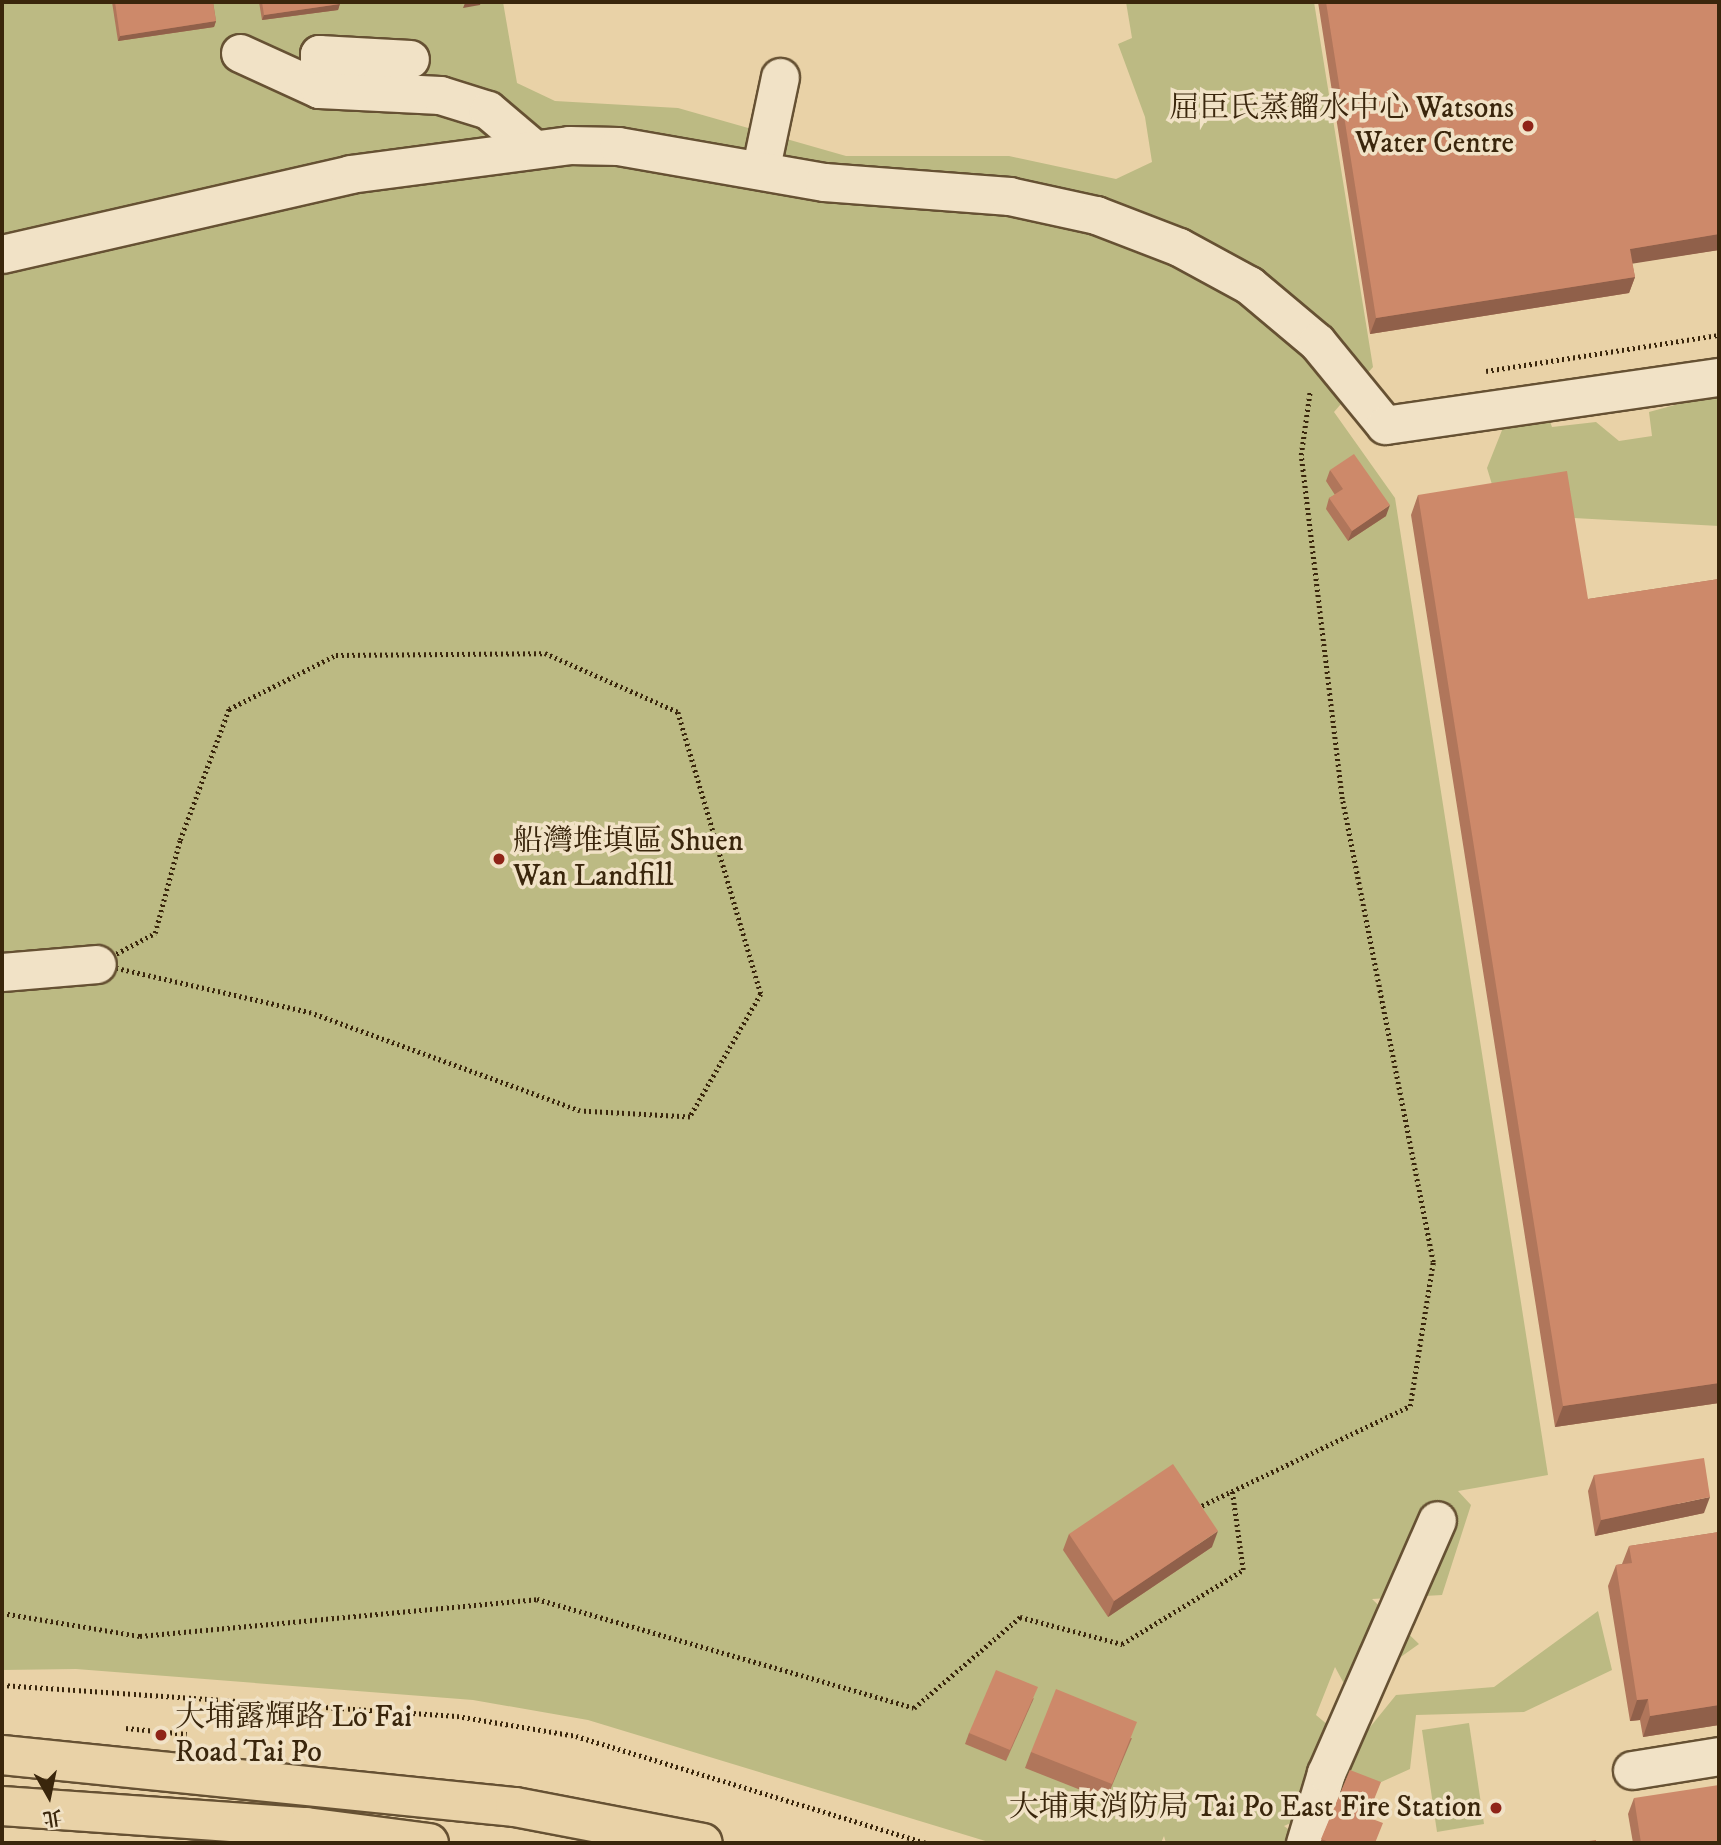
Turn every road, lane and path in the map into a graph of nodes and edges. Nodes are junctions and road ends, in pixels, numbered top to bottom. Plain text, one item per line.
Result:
1 (240, 53) dead end
2 (410, 59) dead end
3 (780, 77) dead end
4 (319, 89) junction
5 (534, 149) junction
6 (761, 167) junction
7 (2, 254) edge
8 (1719, 335) edge
9 (1317, 342) junction
10 (1486, 371) dead end
11 (1719, 377) edge
12 (97, 964) junction
13 (2, 972) edge
14 (1232, 1491) junction
15 (1189, 1512) edge
16 (1437, 1520) dead end
17 (2, 1613) edge
18 (2, 1685) edge
19 (2, 1755) edge
20 (1719, 1756) edge
21 (1632, 1770) dead end
22 (2, 1806) edge
23 (429, 1843) edge
24 (703, 1843) edge
25 (926, 1843) edge
26 (1305, 1843) edge

1 - 4 street
2 - 4 street
3 - 6 street
4 - 5 street
5 - 6 street
5 - 7 street
6 - 9 street
8 - 10 path
9 - 11 street
9 - 14 path
12 - 12 path
12 - 13 street
14 - 15 path
14 - 17 path
16 - 26 street
18 - 25 path
19 - 24 main road
20 - 21 street
22 - 23 main road

